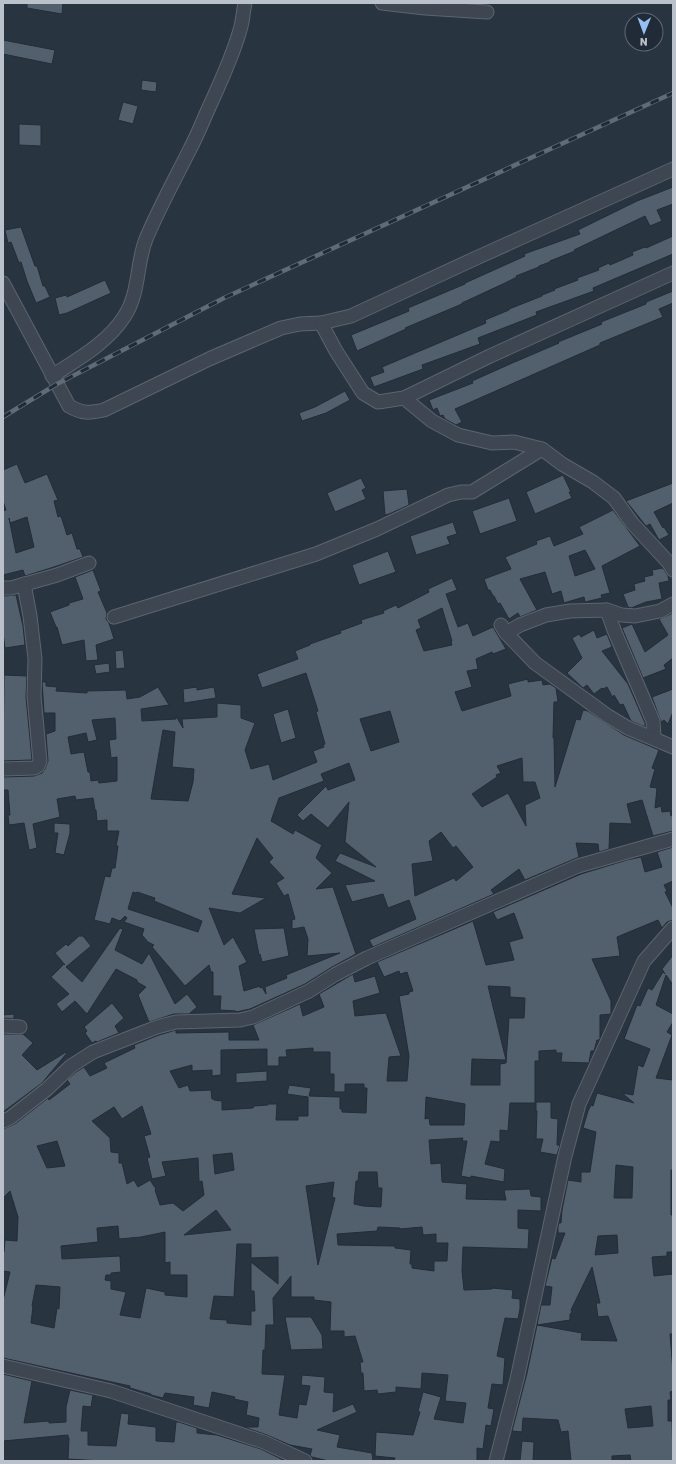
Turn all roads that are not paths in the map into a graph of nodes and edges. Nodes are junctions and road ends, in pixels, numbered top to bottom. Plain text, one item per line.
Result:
1 (245, 3) edge
2 (382, 3) edge
3 (487, 12) dead end
4 (673, 169) edge
5 (673, 272) edge
6 (3, 283) edge
7 (321, 323) junction
8 (52, 376) junction
9 (404, 398) junction
10 (542, 449) junction
11 (89, 563) dead end
12 (673, 570) edge
13 (24, 584) junction
14 (3, 588) edge
15 (673, 604) edge
16 (607, 610) junction
17 (114, 617) dead end
18 (654, 738) junction
19 (673, 747) edge
20 (3, 769) edge
21 (673, 839) edge
22 (673, 928) edge
23 (3, 1026) edge
24 (20, 1027) dead end
25 (3, 1121) edge
26 (3, 1366) edge
27 (305, 1461) edge
28 (496, 1461) edge

1 - 8 street
2 - 3 street
4 - 7 street
5 - 9 street
6 - 8 street
7 - 8 street
7 - 9 street
9 - 10 street
10 - 12 street
10 - 17 street
11 - 13 street
13 - 14 street
13 - 20 street
15 - 16 street
16 - 18 street
16 - 18 street
18 - 19 street
21 - 25 street
22 - 28 street
23 - 24 street
26 - 27 street

